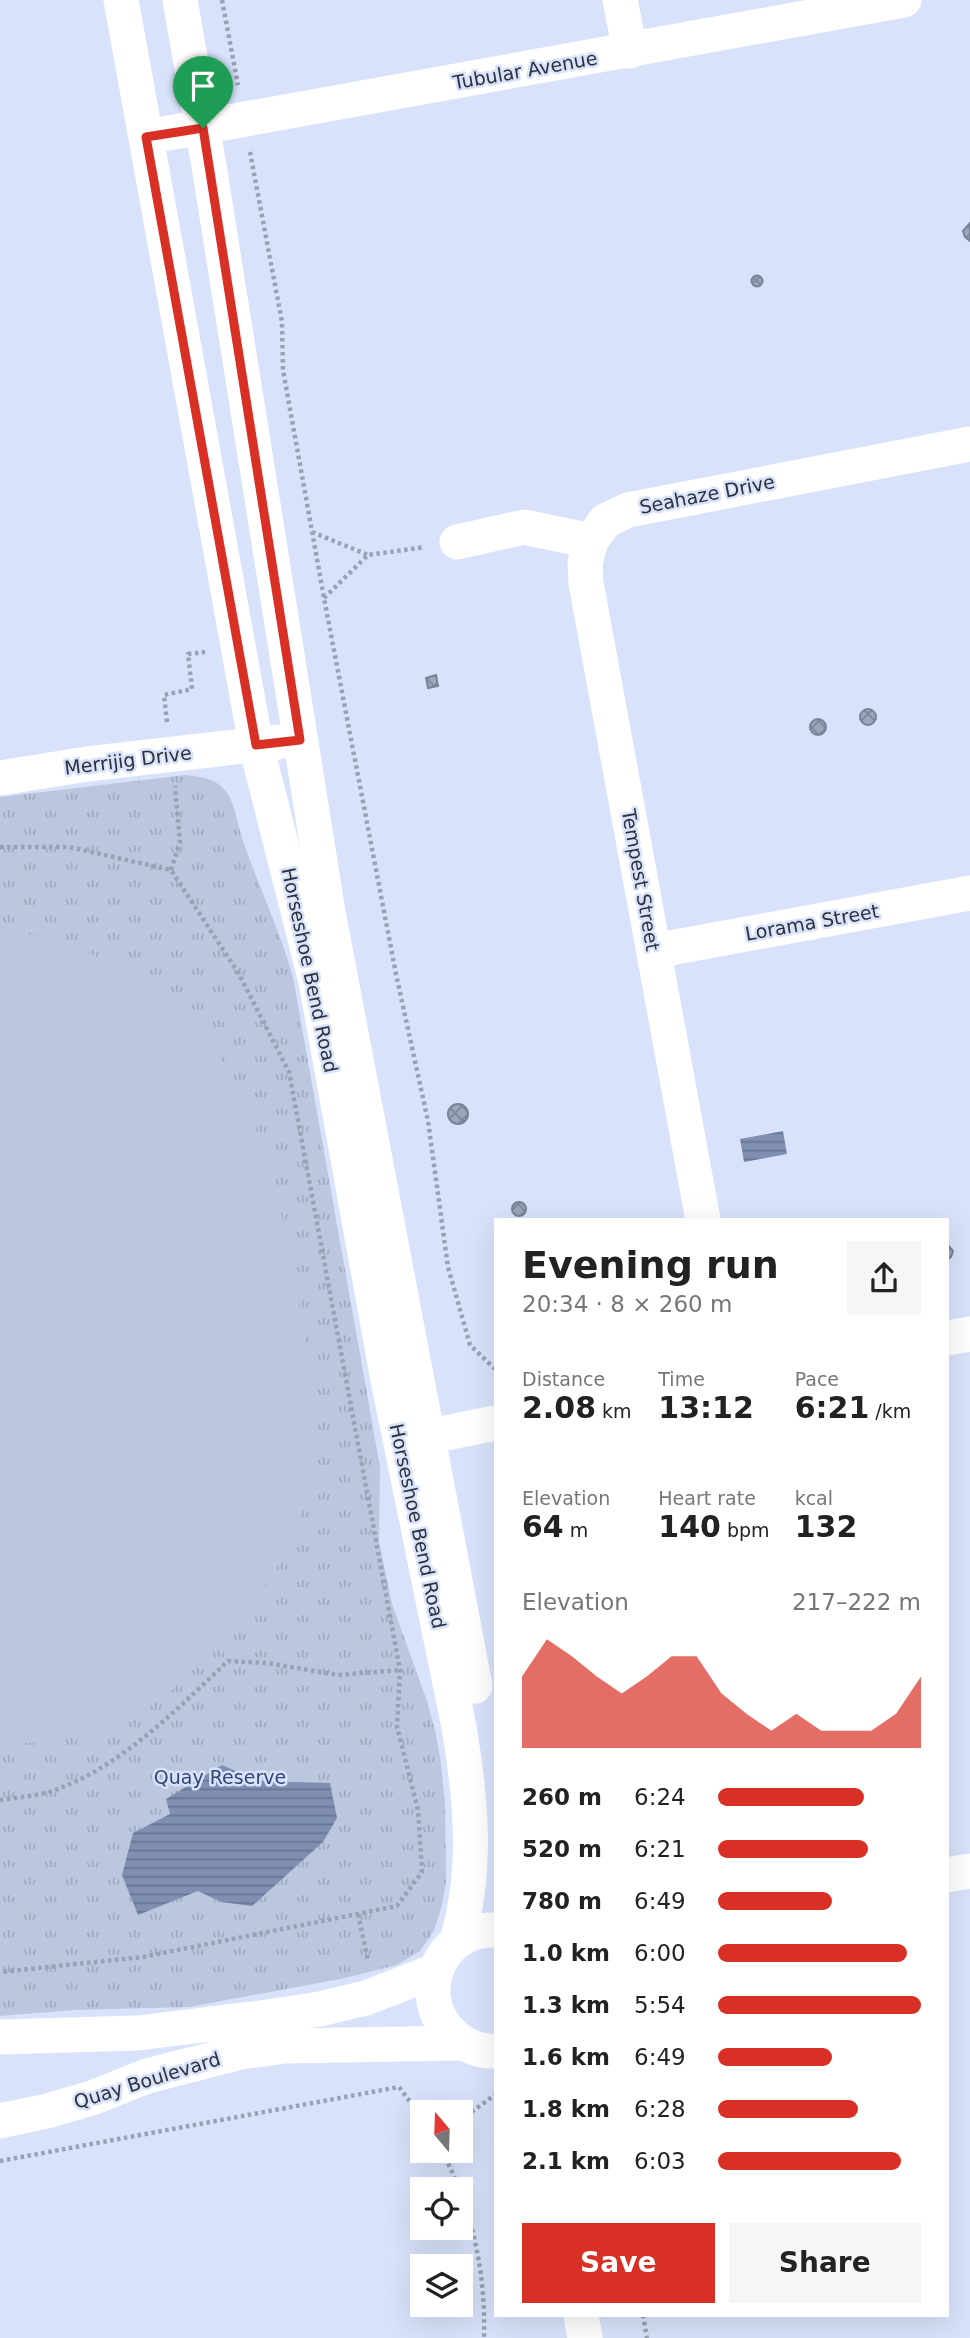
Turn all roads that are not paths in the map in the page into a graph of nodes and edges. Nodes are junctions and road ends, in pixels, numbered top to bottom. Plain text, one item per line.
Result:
1 (121, 0) edge
2 (180, 0) edge
3 (620, 0) edge
4 (904, 0) edge
5 (630, 51) junction
6 (203, 128) junction
7 (146, 137) junction
8 (970, 444) edge
9 (591, 541) junction
10 (457, 542) road end
11 (300, 740) junction
12 (256, 745) junction
13 (0, 778) edge
14 (970, 893) edge
15 (654, 951) junction
16 (703, 1218) edge
17 (970, 1334) edge
18 (949, 1338) edge
19 (494, 1423) edge
20 (415, 1439) junction
21 (494, 1812) edge
22 (970, 1871) edge
23 (949, 1875) edge
24 (494, 1930) edge
25 (457, 1941) junction
26 (435, 1971) junction
27 (0, 2037) edge
28 (476, 2047) edge
29 (494, 2074) edge
30 (0, 2121) edge
31 (580, 2317) edge
32 (585, 2338) edge

1 - 7 street, Horseshoe Bend Road
2 - 6 street, Horseshoe Bend Road
3 - 5 street
4 - 5 street, Tubular Avenue
5 - 6 street, Tubular Avenue
6 - 7 street, Tubular Avenue
6 - 11 street, Horseshoe Bend Road
7 - 12 street, Horseshoe Bend Road
8 - 9 street, Seahaze Drive
9 - 10 street
9 - 15 street, Tempest Street
11 - 12 street, Merrijig Drive
11 - 20 street, Horseshoe Bend Road
12 - 13 street, Merrijig Drive
12 - 20 street, Horseshoe Bend Road
14 - 15 street, Lorama Street
15 - 16 street, Tempest Street
17 - 18 street
19 - 20 street
20 - 21 street, Horseshoe Bend Road
20 - 25 street, Horseshoe Bend Road
22 - 23 street
24 - 25 street
25 - 26 street
26 - 27 street, Quay Boulevard
26 - 28 street
28 - 29 street
28 - 30 street, Quay Boulevard
31 - 32 street

